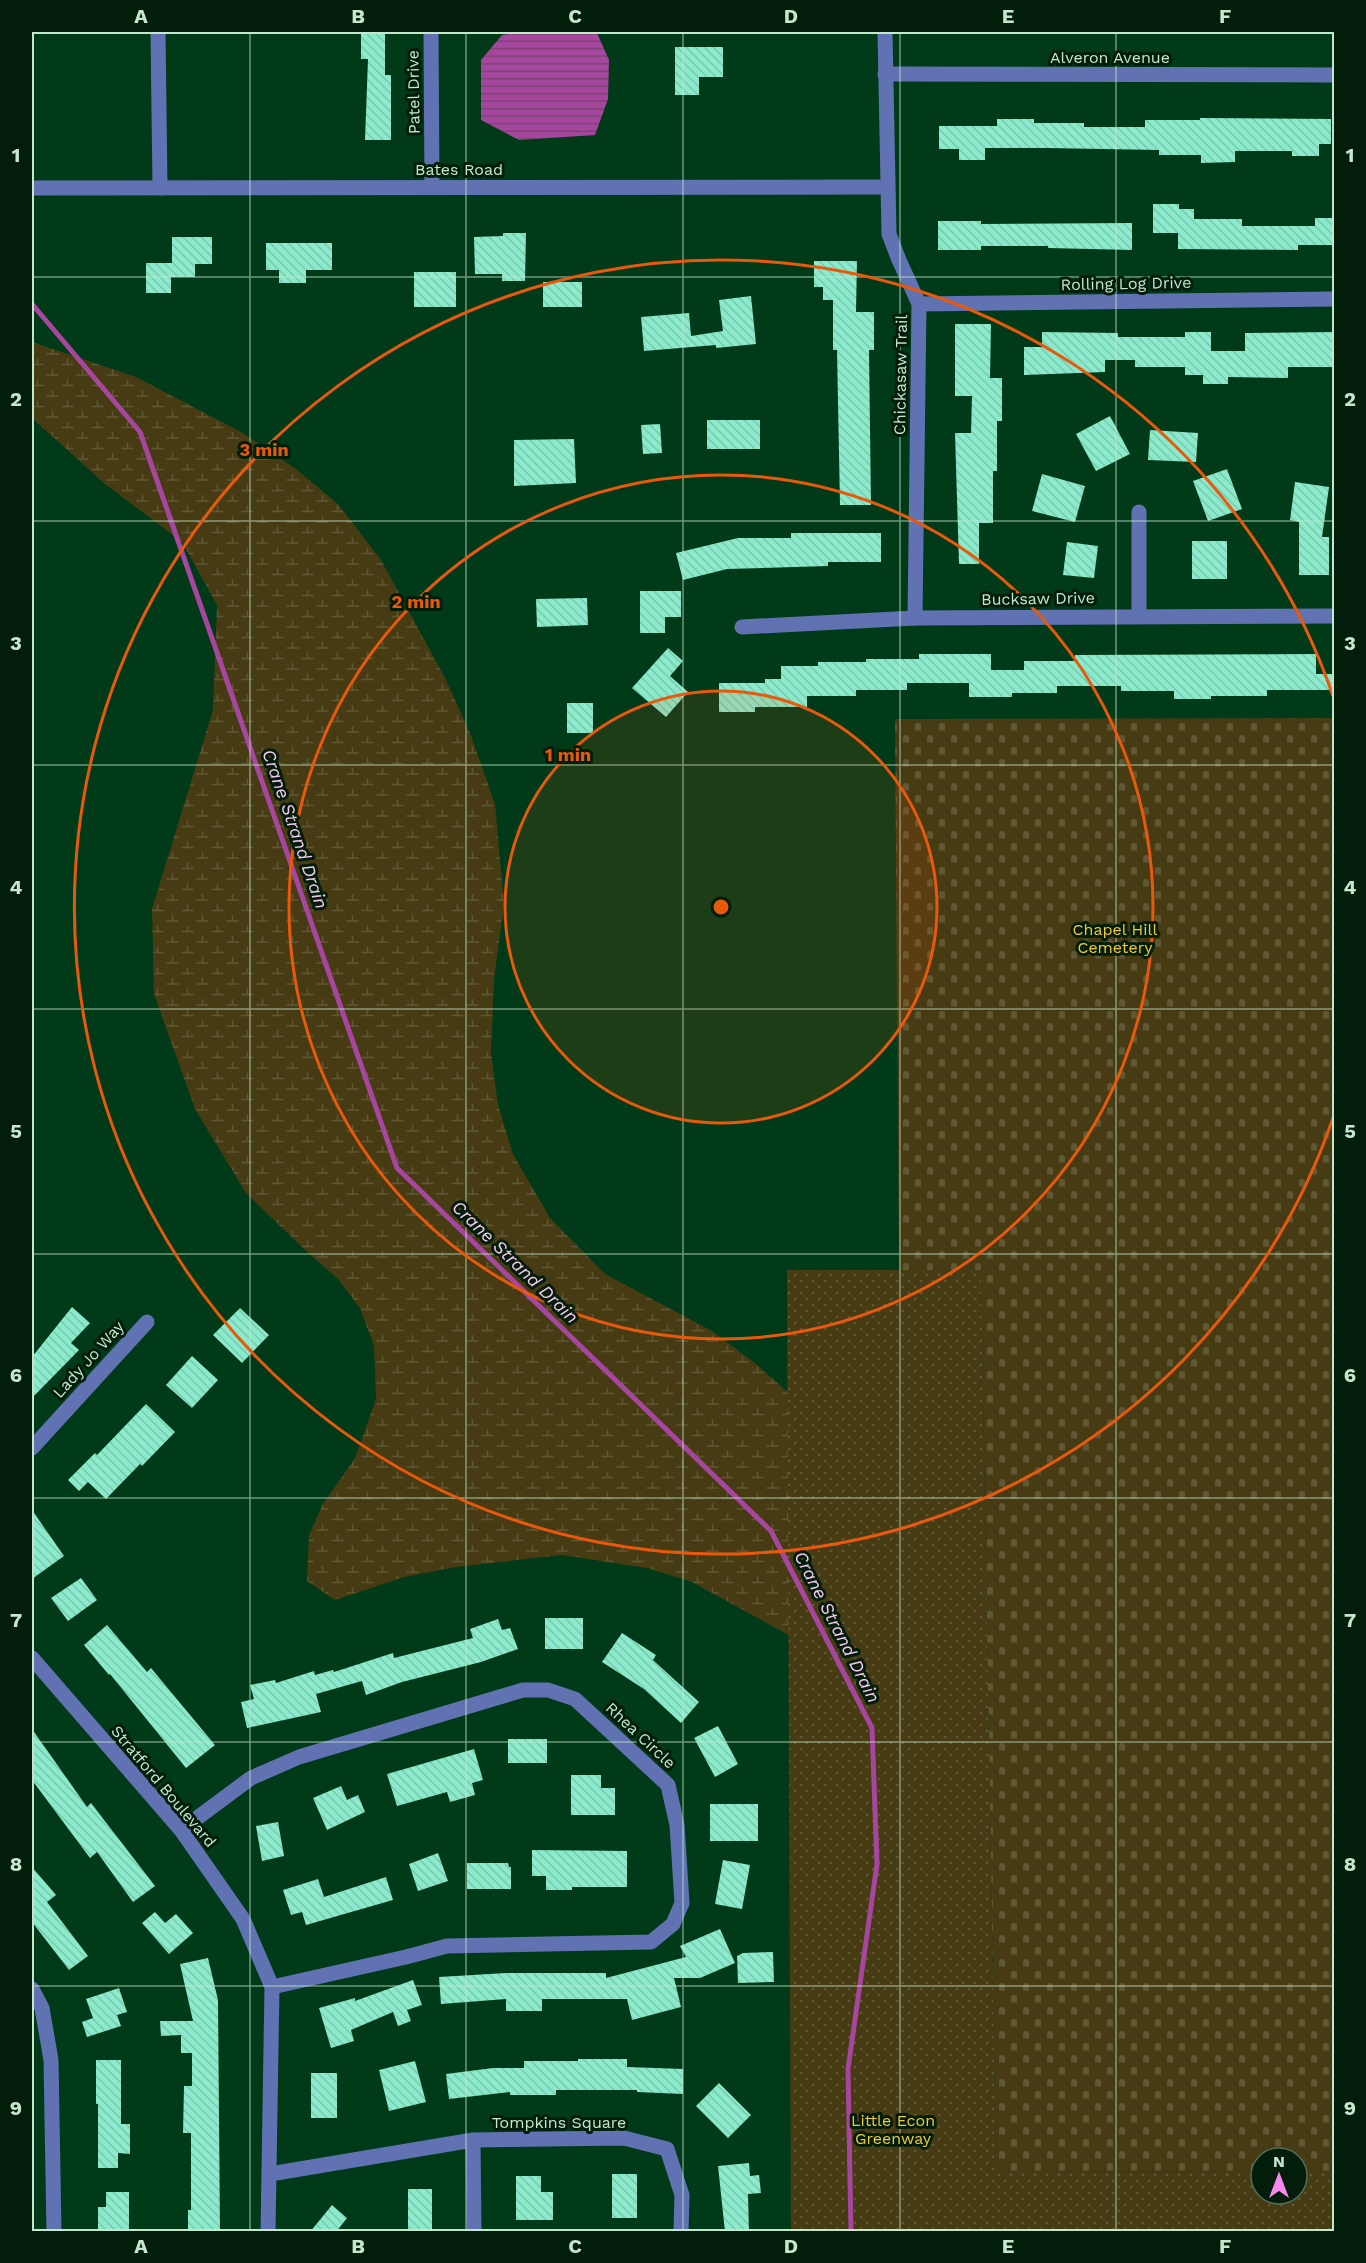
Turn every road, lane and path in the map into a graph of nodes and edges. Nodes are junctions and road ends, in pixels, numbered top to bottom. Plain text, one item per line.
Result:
1 (158, 32) edge
2 (431, 32) edge
3 (885, 32) edge
4 (885, 74) junction
5 (1335, 75) edge
6 (432, 187) junction
7 (887, 187) junction
8 (32, 188) edge
9 (160, 188) junction
10 (1335, 299) edge
11 (919, 304) junction
12 (1139, 512) dead end
13 (1139, 616) junction
14 (1335, 616) edge
15 (915, 618) junction
16 (742, 627) dead end
17 (147, 1322) dead end
18 (32, 1448) edge
19 (32, 1658) edge
20 (181, 1830) junction
21 (273, 1987) junction
22 (32, 1989) edge
23 (473, 2140) junction
24 (270, 2174) junction
25 (54, 2232) edge
26 (268, 2232) edge
27 (474, 2232) edge
28 (681, 2232) edge

1 - 9 street
2 - 6 street, Patel Drive
3 - 4 street, Chickasaw Trail
4 - 5 street, Alveron Avenue
4 - 7 street, Chickasaw Trail
6 - 7 street, Bates Road
6 - 9 street, Bates Road
7 - 11 street, Chickasaw Trail
8 - 9 street, Bates Road
10 - 11 street, Rolling Log Drive
11 - 15 street, Chickasaw Trail
12 - 13 street
13 - 14 street, Bucksaw Drive
13 - 15 street, Bucksaw Drive
15 - 16 street, Bucksaw Drive
17 - 18 street, Lady Jo Way
19 - 20 street, Stratford Boulevard
20 - 21 street, Stratford Boulevard
20 - 21 street, Rhea Circle
21 - 24 street, Stratford Boulevard
22 - 25 street
23 - 24 street, Tompkins Square
23 - 27 street, Tompkins Square
23 - 28 street, Tompkins Square
24 - 26 street, Stratford Boulevard

